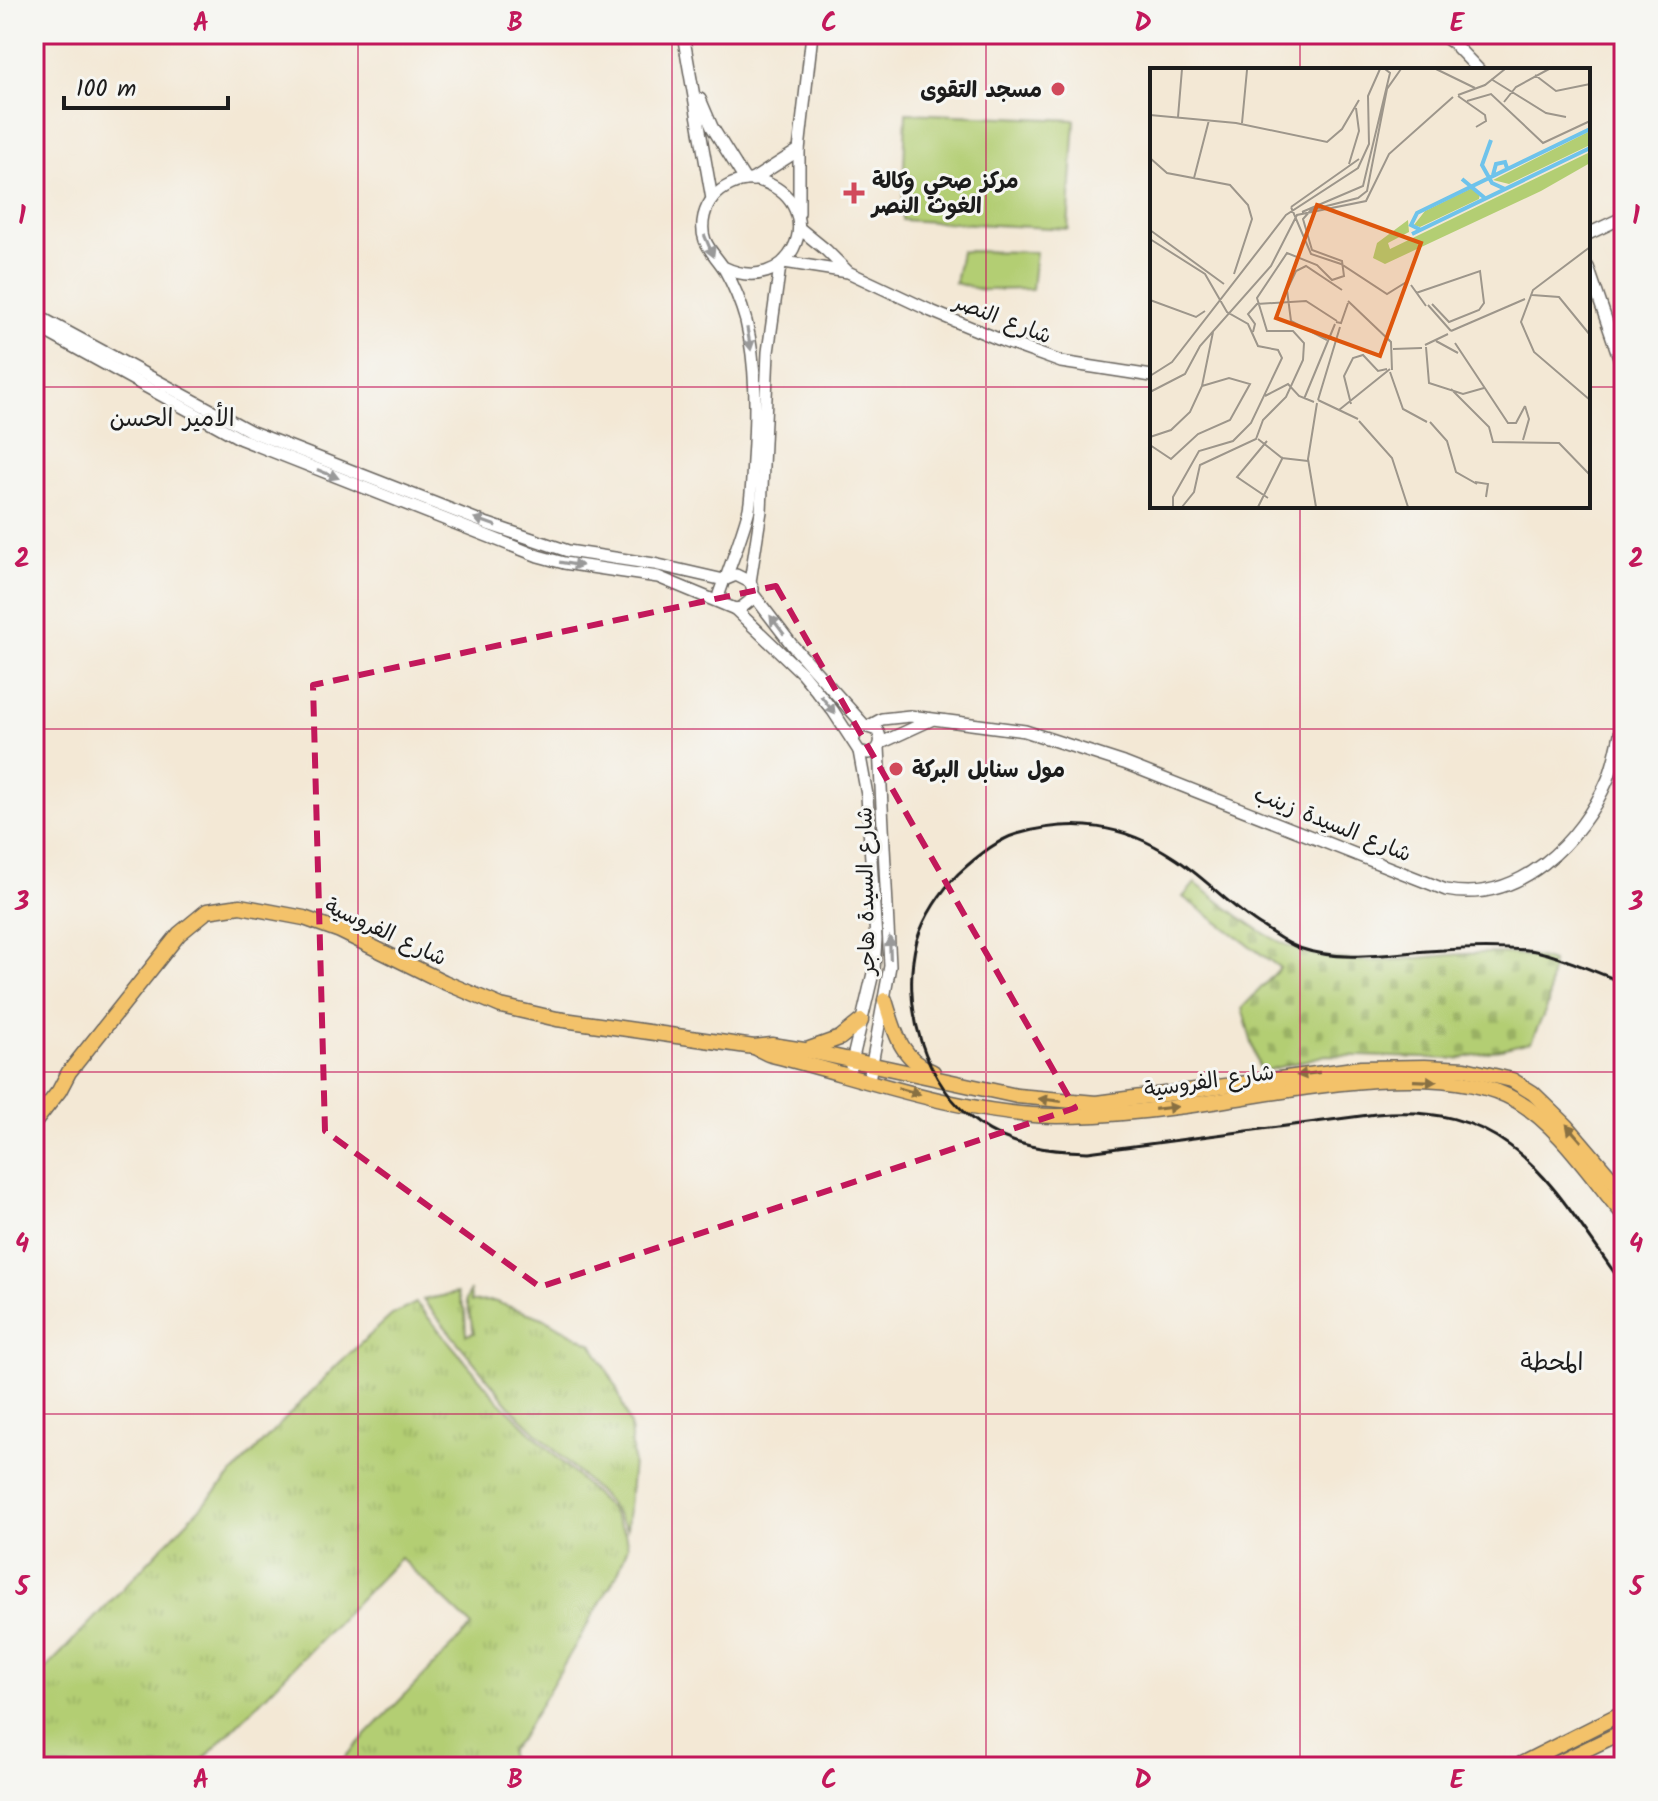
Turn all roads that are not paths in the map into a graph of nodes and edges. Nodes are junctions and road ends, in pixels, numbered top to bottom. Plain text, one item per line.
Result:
1 (683, 34) edge
2 (812, 34) edge
3 (1440, 34) edge
4 (1477, 68) edge
5 (693, 84) junction
6 (799, 150) junction
7 (748, 180) junction
8 (712, 199) junction
9 (1624, 217) edge
10 (799, 225) junction
11 (1590, 233) edge
12 (782, 264) junction
13 (723, 267) junction
14 (848, 272) junction
15 (1590, 273) edge
16 (34, 314) edge
17 (34, 325) edge
18 (1624, 372) edge
19 (1150, 376) edge
20 (725, 579) junction
21 (751, 588) junction
22 (723, 603) junction
23 (735, 609) junction
24 (1624, 713) edge
25 (935, 718) junction
26 (867, 726) junction
27 (880, 745) junction
28 (856, 746) junction
29 (868, 814) junction
30 (883, 815) junction
31 (885, 1000) junction
32 (861, 1021) junction
33 (754, 1047) junction
34 (804, 1050) junction
35 (851, 1068) junction
36 (69, 1072) junction
37 (871, 1073) junction
38 (960, 1085) junction
39 (958, 1103) junction
40 (34, 1107) edge
41 (34, 1123) edge
42 (1624, 1193) edge
43 (1624, 1215) edge
44 (1624, 1712) edge
45 (1624, 1731) edge
46 (1515, 1767) edge
47 (1550, 1767) edge

1 - 5 street
2 - 6 street
3 - 4 street
5 - 7 street
5 - 8 street
6 - 7 street
6 - 10 street
7 - 8 street
7 - 10 street
8 -> 13 street
9 - 11 street
10 - 12 street
10 - 14 street, شارع النصر
12 - 13 street
12 - 14 street, شارع النصر
12 - 21 street
13 -> 20 street
14 - 19 street, شارع النصر
15 - 18 street
20 -> 16 street
17 -> 22 street
20 - 21 street
20 - 22 street
21 - 23 street
26 -> 21 street
22 - 23 street
23 -> 28 street
24 - 25 street, شارع السيدة زينب
25 - 26 street, شارع السيدة زينب
25 - 27 street
26 - 27 street
26 - 28 street
27 - 28 street
27 - 30 street, شارع السيدة هاجر
28 - 29 street, شارع السيدة هاجر
29 - 30 street
29 - 32 street, شارع السيدة هاجر
31 -> 30 street, شارع السيدة هاجر
31 - 37 street, شارع السيدة هاجر
31 - 38 main road
32 - 34 main road
32 - 35 street, شارع السيدة هاجر
33 - 34 main road, شارع الفروسية
33 - 35 main road, شارع الفروسية
33 - 36 main road, شارع الفروسية
34 - 35 main road, شارع الفروسية
35 - 37 main road, شارع الفروسية
36 - 40 main road, شارع الفروسية
36 - 41 main road, شارع الفروسية
37 - 38 main road, شارع الفروسية
37 -> 39 main road, شارع الفروسية
38 - 39 main road
42 -> 38 main road, شارع الفروسية
39 -> 43 main road, شارع الفروسية
44 - 46 main road
45 - 47 main road

